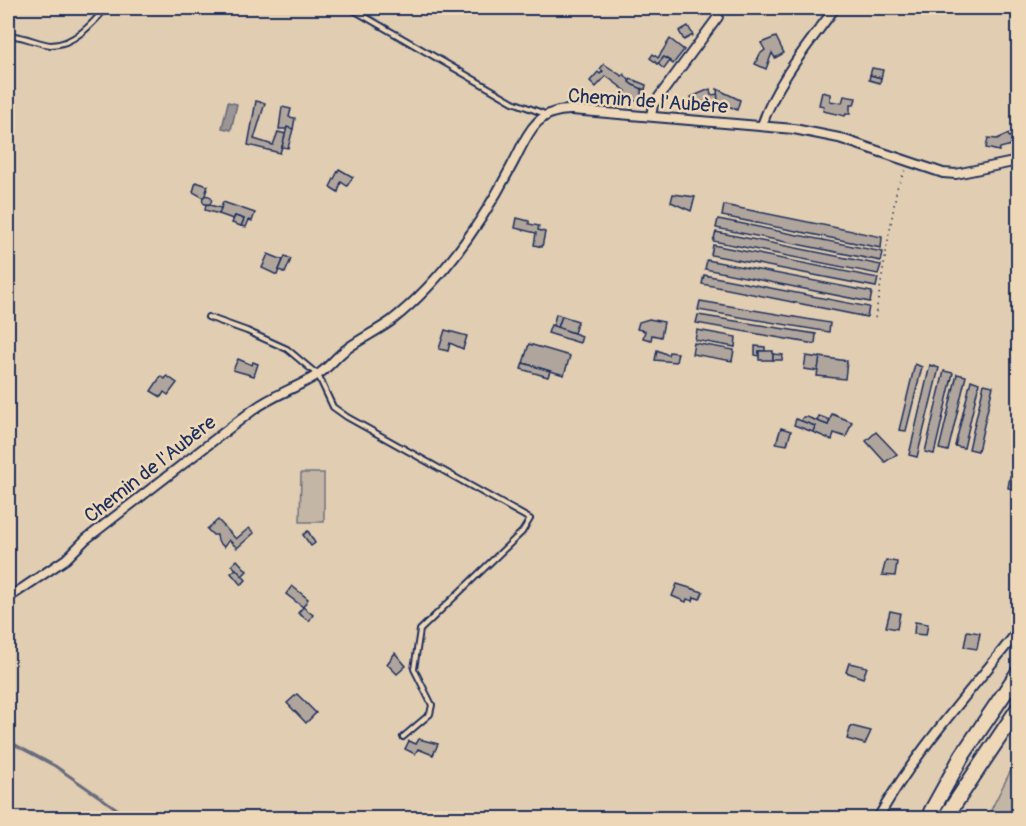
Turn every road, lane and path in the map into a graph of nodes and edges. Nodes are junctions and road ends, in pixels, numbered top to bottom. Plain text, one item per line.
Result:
1 (106, 8) edge
2 (350, 8) edge
3 (835, 8) edge
4 (718, 17) dead end
5 (8, 41) edge
6 (8, 60) edge
7 (8, 105) edge
8 (545, 114) junction
9 (651, 116) junction
10 (762, 125) junction
11 (1018, 161) edge
12 (913, 165) junction
13 (208, 317) dead end
14 (875, 318) dead end
15 (318, 375) junction
16 (8, 598) edge
17 (1018, 631) edge
18 (1018, 673) edge
19 (1018, 684) edge
20 (1018, 709) edge
21 (403, 737) dead end
22 (929, 815) edge
23 (878, 819) edge
24 (945, 819) edge

1 - 5 lane
2 - 8 lane
3 - 10 street
4 - 9 street
6 - 7 lane
8 - 9 street, Chemin de l'Aubère
8 - 15 street, Chemin de l'Aubère
9 - 10 street, Chemin de l'Aubère
10 - 12 street, Chemin de l'Aubère
11 - 12 street, Chemin de l'Aubère
12 - 14 path
13 - 15 lane
15 - 16 street, Chemin de l'Aubère
15 - 21 lane
17 - 23 street
18 - 22 highway
19 - 22 highway
20 - 24 highway

